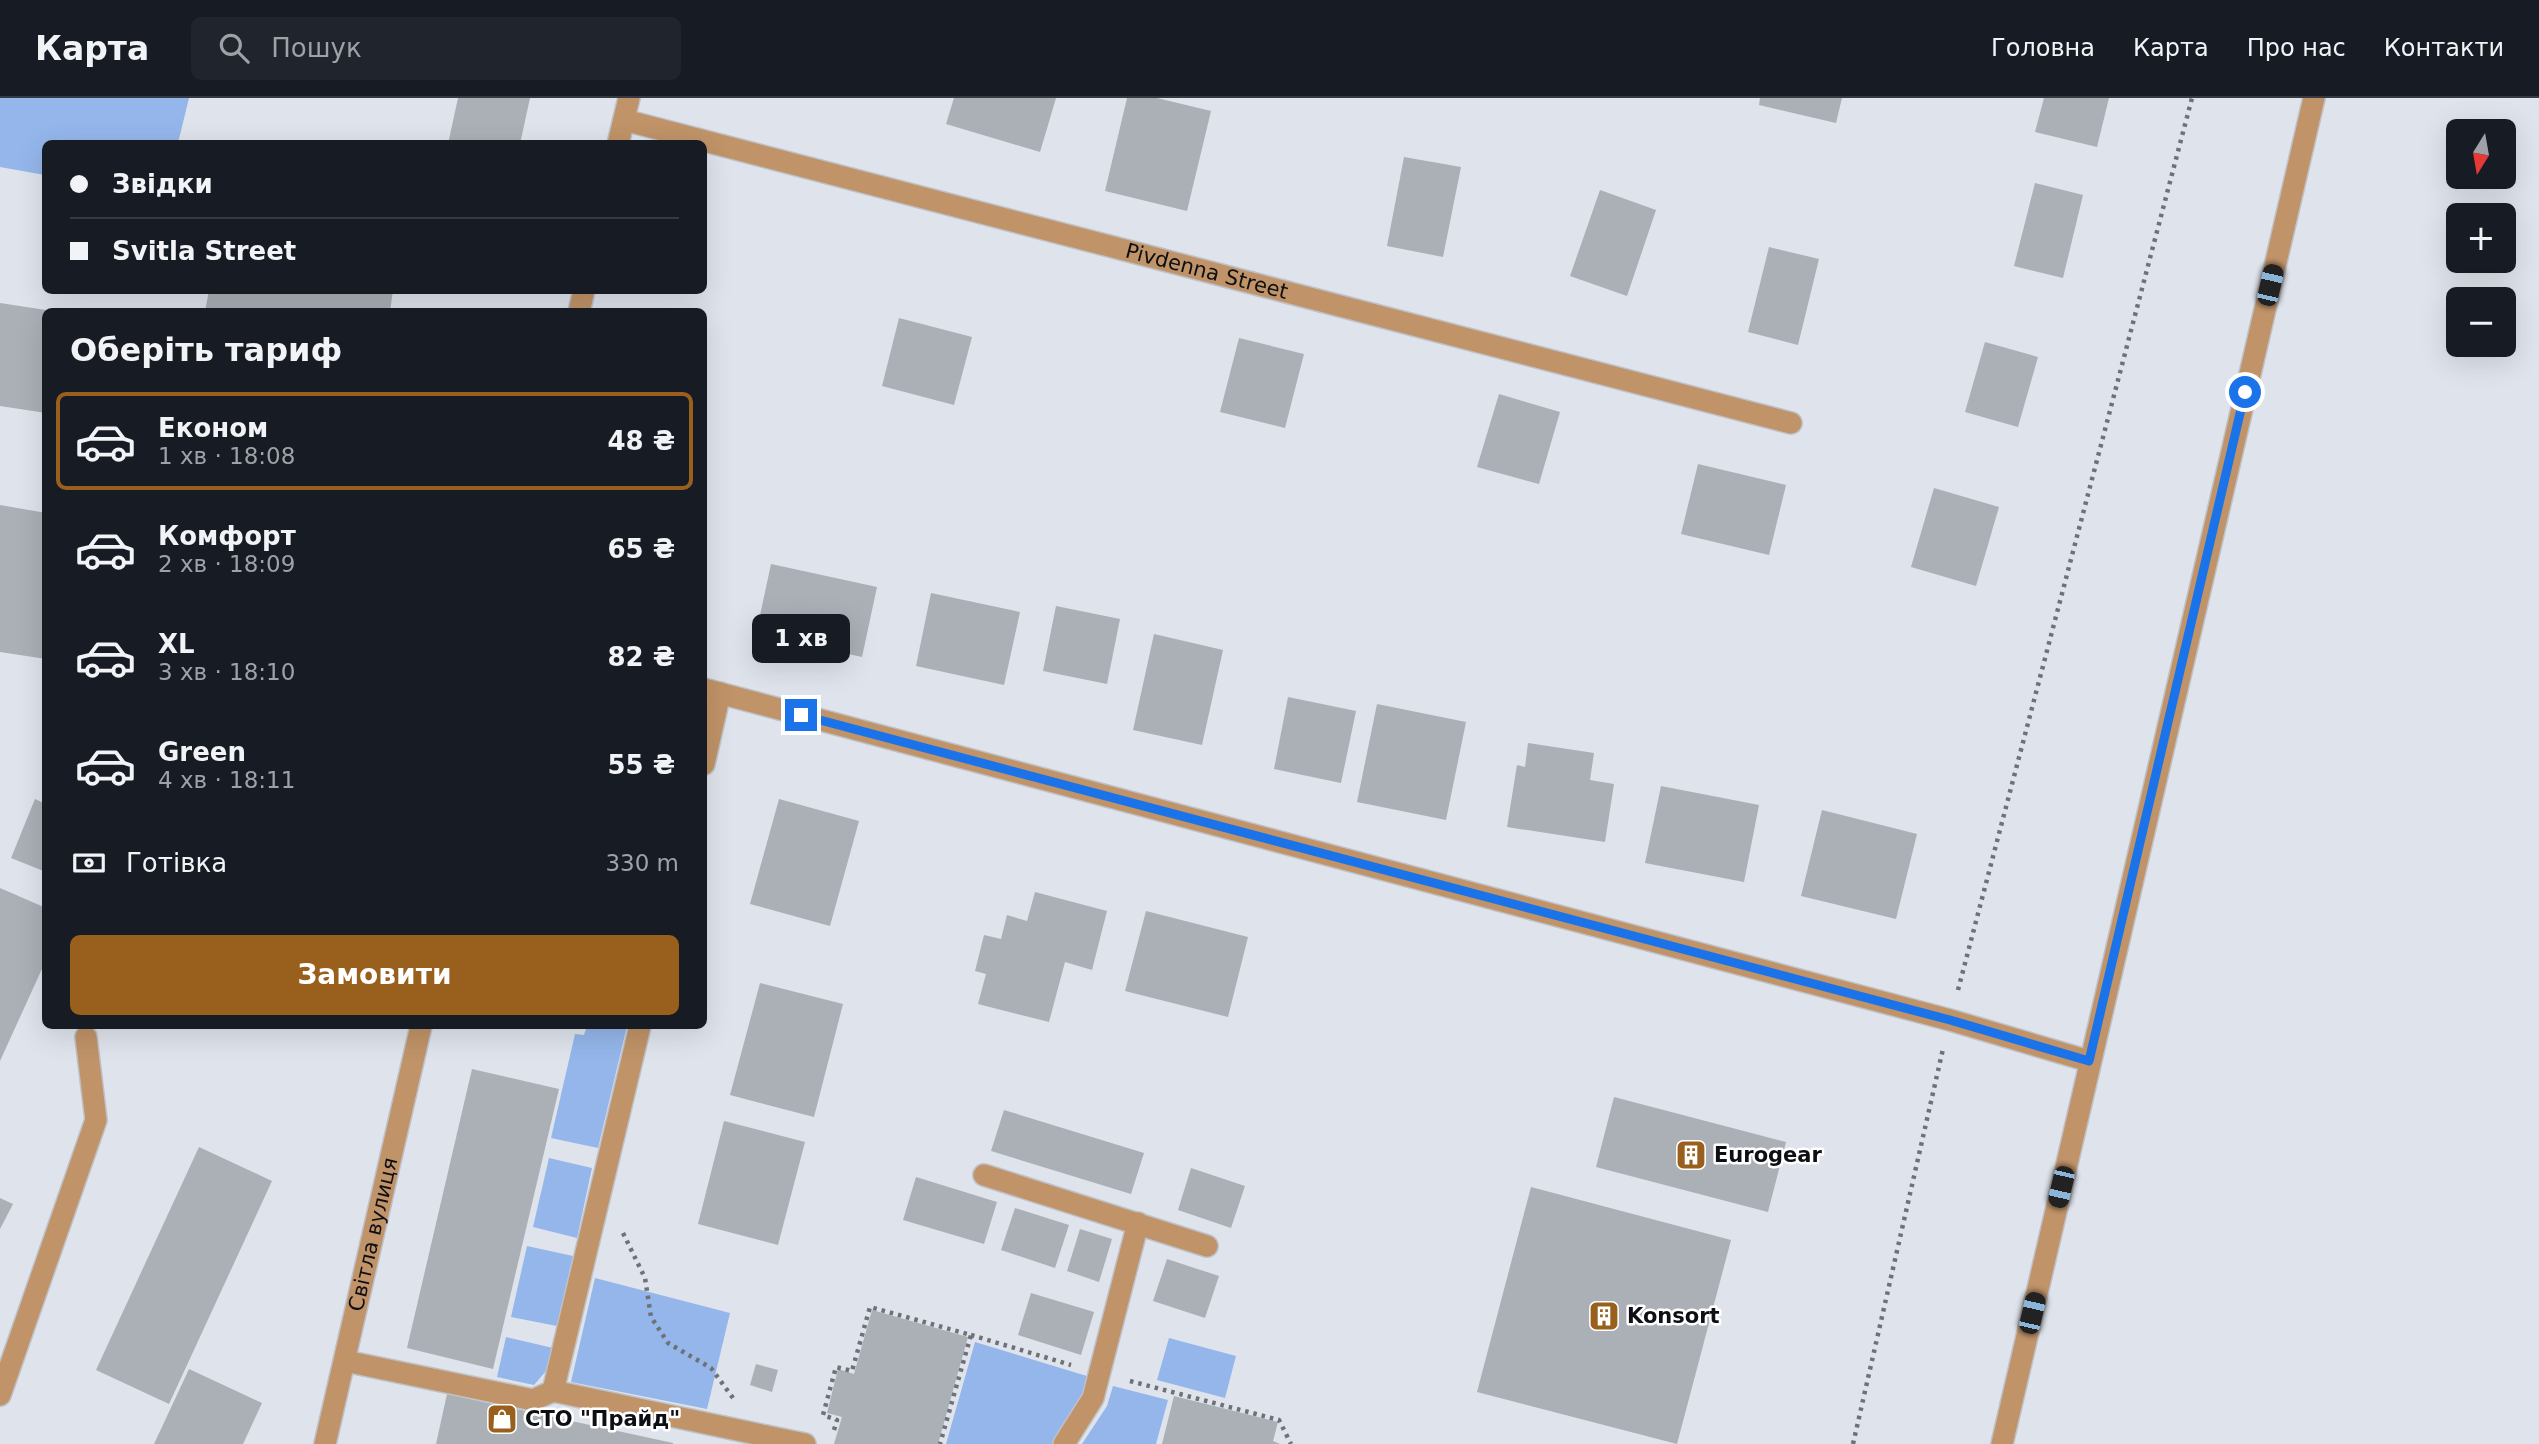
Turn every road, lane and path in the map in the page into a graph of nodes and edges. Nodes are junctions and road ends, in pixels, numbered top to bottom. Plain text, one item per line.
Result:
1 (629, 98) edge
2 (2192, 98) edge
3 (2314, 98) edge
4 (624, 120) junction
5 (619, 140) edge
6 (701, 140) edge
7 (707, 142) edge
8 (1791, 423) dead end
9 (712, 691) edge
10 (707, 737) edge
11 (1950, 1020) junction
12 (420, 1029) edge
13 (639, 1029) edge
14 (86, 1037) dead end
15 (2089, 1061) junction
16 (984, 1175) dead end
17 (602, 1189) junction
18 (1138, 1223) junction
19 (1207, 1246) dead end
20 (971, 1335) junction
21 (345, 1361) junction
22 (1098, 1373) junction
23 (553, 1391) junction
24 (0, 1395) edge
25 (834, 1432) dead end
26 (761, 1438) edge
27 (325, 1444) edge
28 (805, 1444) edge
29 (940, 1444) edge
30 (1064, 1444) edge
31 (1291, 1444) edge
32 (1853, 1444) edge
33 (2002, 1444) edge

1 - 4 street
2 - 11 path
3 - 15 street
4 - 5 street
4 - 6 street, Pivdenna Street
7 - 8 street, Pivdenna Street
9 - 10 street
9 - 11 street
11 - 15 street
11 - 32 path
12 - 21 street, Світла вулиця
13 - 17 street
14 - 24 street
15 - 33 street
16 - 18 street
17 - 23 street
17 - 26 path
18 - 19 street
18 - 22 street
20 - 22 path
20 - 25 path
20 - 29 path
21 - 23 street
21 - 27 street, Світла вулиця
22 - 30 street
22 - 31 path
23 - 26 street
26 - 28 street

